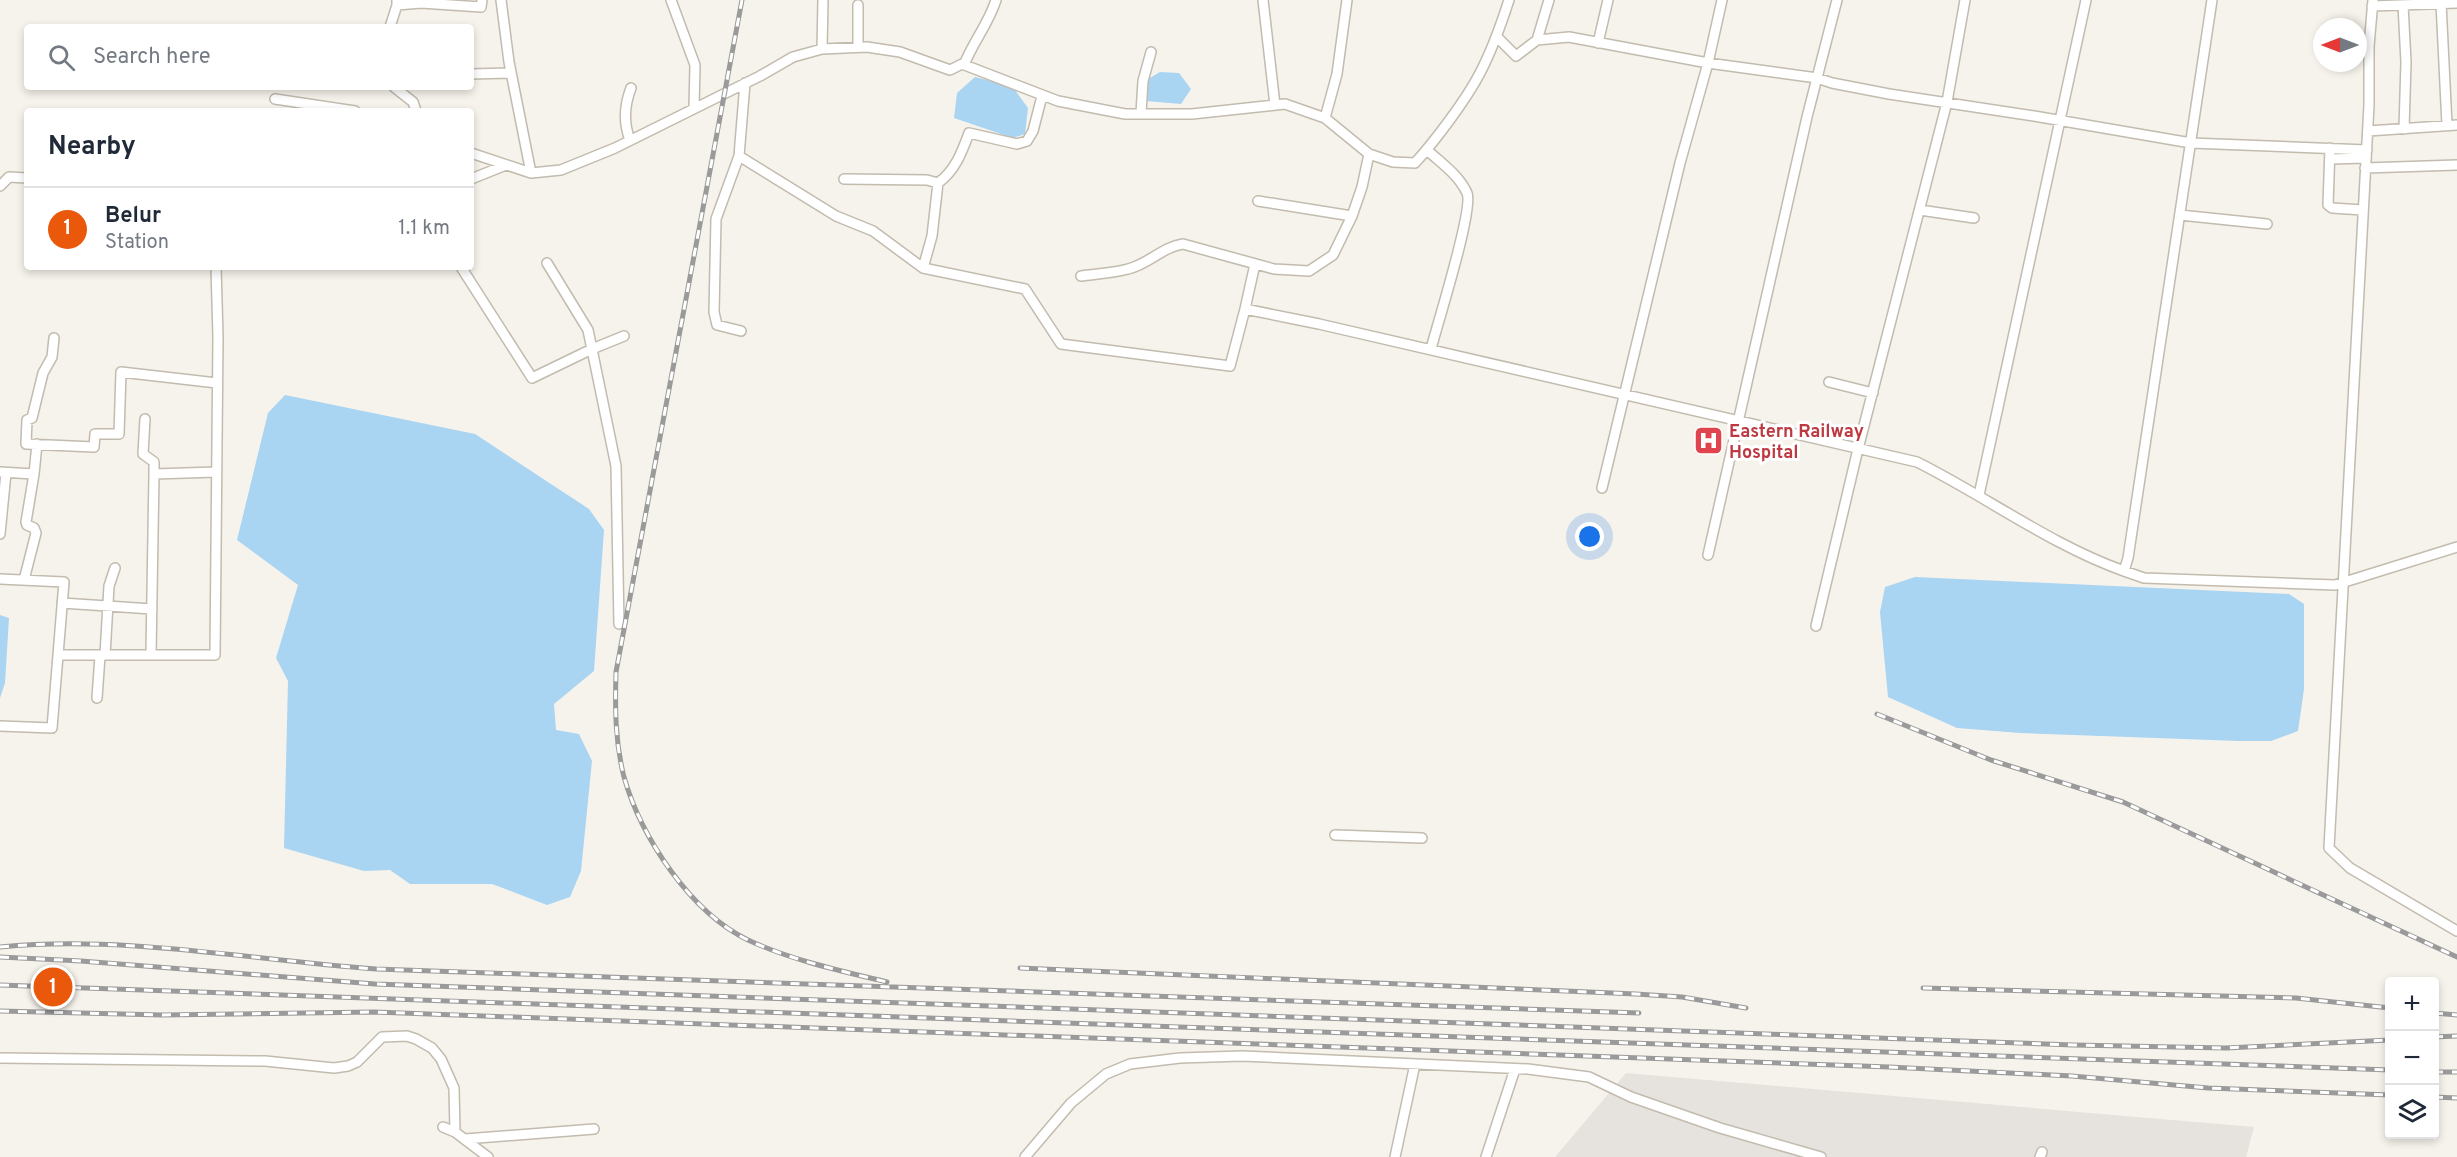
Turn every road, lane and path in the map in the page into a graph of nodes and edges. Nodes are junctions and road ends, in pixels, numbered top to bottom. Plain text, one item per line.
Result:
1 (482, 0) edge
2 (501, 0) edge
3 (671, 0) edge
4 (823, 0) edge
5 (996, 0) edge
6 (1263, 0) edge
7 (1347, 0) edge
8 (1509, 0) edge
9 (1550, 0) edge
10 (1608, 0) edge
11 (1722, 0) edge
12 (1837, 0) edge
13 (1965, 0) edge
14 (2086, 0) edge
15 (2212, 0) edge
16 (397, 2) edge
17 (2373, 3) edge
18 (2441, 3) junction
19 (2457, 3) edge
20 (2403, 4) junction
21 (858, 5) dead end
22 (391, 24) edge
23 (1497, 37) junction
24 (1537, 40) junction
25 (1598, 43) junction
26 (858, 47) junction
27 (822, 50) junction
28 (1151, 52) dead end
29 (1708, 63) junction
30 (964, 65) junction
31 (474, 74) edge
32 (511, 74) junction
33 (1817, 78) junction
34 (745, 83) junction
35 (631, 88) dead end
36 (398, 90) edge
37 (1042, 96) junction
38 (275, 99) dead end
39 (1947, 102) junction
40 (1275, 105) junction
41 (335, 108) edge
42 (415, 108) edge
43 (694, 108) junction
44 (1141, 113) junction
45 (1325, 118) junction
46 (2059, 120) junction
47 (2452, 125) edge
48 (2404, 129) junction
49 (2368, 131) junction
50 (630, 140) junction
51 (2191, 143) junction
52 (2330, 148) junction
53 (1427, 150) junction
54 (474, 154) edge
55 (1369, 154) junction
56 (739, 156) junction
57 (2330, 159) junction
58 (2366, 159) junction
59 (506, 165) junction
60 (2457, 165) edge
61 (531, 172) junction
62 (24, 178) edge
63 (474, 178) edge
64 (844, 179) dead end
65 (938, 183) junction
66 (0, 186) edge
67 (1258, 201) dead end
68 (1920, 210) junction
69 (2363, 210) junction
70 (2180, 215) junction
71 (1352, 216) junction
72 (1974, 218) dead end
73 (2267, 224) dead end
74 (547, 262) dead end
75 (1255, 264) junction
76 (923, 268) junction
77 (216, 270) edge
78 (463, 270) edge
79 (1081, 276) dead end
80 (1245, 309) junction
81 (741, 331) dead end
82 (624, 336) dead end
83 (54, 338) dead end
84 (592, 349) junction
85 (1431, 349) junction
86 (1829, 382) dead end
87 (217, 383) junction
88 (1873, 393) junction
89 (1625, 395) junction
90 (145, 419) dead end
91 (1738, 420) junction
92 (37, 444) junction
93 (1858, 449) junction
94 (216, 472) junction
95 (3, 473) edge
96 (33, 474) junction
97 (154, 474) junction
98 (1602, 488) dead end
99 (1978, 495) junction
100 (0, 534) edge
101 (2457, 548) edge
102 (1708, 555) dead end
103 (115, 568) dead end
104 (2124, 571) junction
105 (0, 579) edge
106 (24, 580) junction
107 (2342, 583) junction
108 (62, 603) junction
109 (108, 606) junction
110 (152, 609) junction
111 (619, 624) dead end
112 (1816, 626) dead end
113 (151, 654) junction
114 (58, 655) junction
115 (105, 655) junction
116 (97, 698) dead end
117 (0, 726) edge
118 (1335, 835) dead end
119 (1422, 838) dead end
120 (2457, 932) edge
121 (0, 1058) edge
122 (1415, 1064) junction
123 (1515, 1069) junction
124 (443, 1127) dead end
125 (594, 1129) dead end
126 (455, 1132) junction
127 (465, 1139) junction
128 (488, 1157) edge
129 (1025, 1157) edge
130 (1395, 1157) edge
131 (1486, 1157) edge
132 (1821, 1157) edge

1 - 16 street
2 - 32 street
3 - 43 street
4 - 27 street
5 - 30 street
6 - 40 street
7 - 45 street
8 - 23 street
9 - 24 street
10 - 25 street
11 - 29 street
12 - 33 street
13 - 39 street
14 - 46 street
15 - 51 street
16 - 22 street
17 - 20 street
17 - 49 street
18 - 19 street
18 - 20 street
18 - 47 street
20 - 48 street
21 - 26 street
23 - 24 street
23 - 53 street
24 - 25 street
25 - 29 street
26 - 27 street
26 - 30 street
27 - 34 street
28 - 44 street
29 - 33 street
29 - 89 street
30 - 37 street
31 - 32 street
32 - 61 street
33 - 39 street
33 - 91 street
34 - 43 street
34 - 56 street
35 - 50 street
36 - 42 street
37 - 44 street
37 - 65 street
38 - 41 street
39 - 46 street
39 - 68 street
40 - 44 street
40 - 45 street
43 - 50 street
45 - 55 street
46 - 51 street
46 - 99 street
47 - 48 street
48 - 49 street
49 - 58 street
50 - 61 street
51 - 52 street
51 - 70 street
52 - 57 street
52 - 58 street
53 - 55 street
53 - 85 street
54 - 59 street
55 - 71 street
56 - 76 street
56 - 81 street
57 - 58 street
57 - 69 street
58 - 60 street
58 - 69 street
59 - 61 street
59 - 63 street
62 - 66 street
64 - 65 street
65 - 76 street
67 - 71 street
68 - 72 street
68 - 88 street
69 - 107 street
70 - 73 street
70 - 104 street
71 - 75 street
74 - 84 street
75 - 79 street
75 - 80 street
76 - 80 street
77 - 87 street
78 - 84 street
80 - 85 street
82 - 84 street
83 - 92 street
84 - 111 street
85 - 89 street
86 - 88 street
87 - 92 street
87 - 94 street
88 - 93 street
89 - 91 street
89 - 98 street
90 - 97 street
91 - 93 street
91 - 102 street
92 - 96 street
93 - 99 street
93 - 112 street
94 - 97 street
94 - 113 street
95 - 96 street
95 - 100 street
96 - 106 street
97 - 110 street
99 - 104 street
101 - 107 street
103 - 109 street
104 - 107 street
105 - 106 street
106 - 108 street
107 - 120 street
108 - 109 street
108 - 114 street
109 - 110 street
109 - 115 street
110 - 113 street
113 - 115 street
114 - 115 street
114 - 117 street
115 - 116 street
118 - 119 street
121 - 126 street
122 - 123 street
122 - 129 street
122 - 130 street
123 - 131 street
123 - 132 street
124 - 126 street
125 - 127 street
126 - 127 street
127 - 128 street

